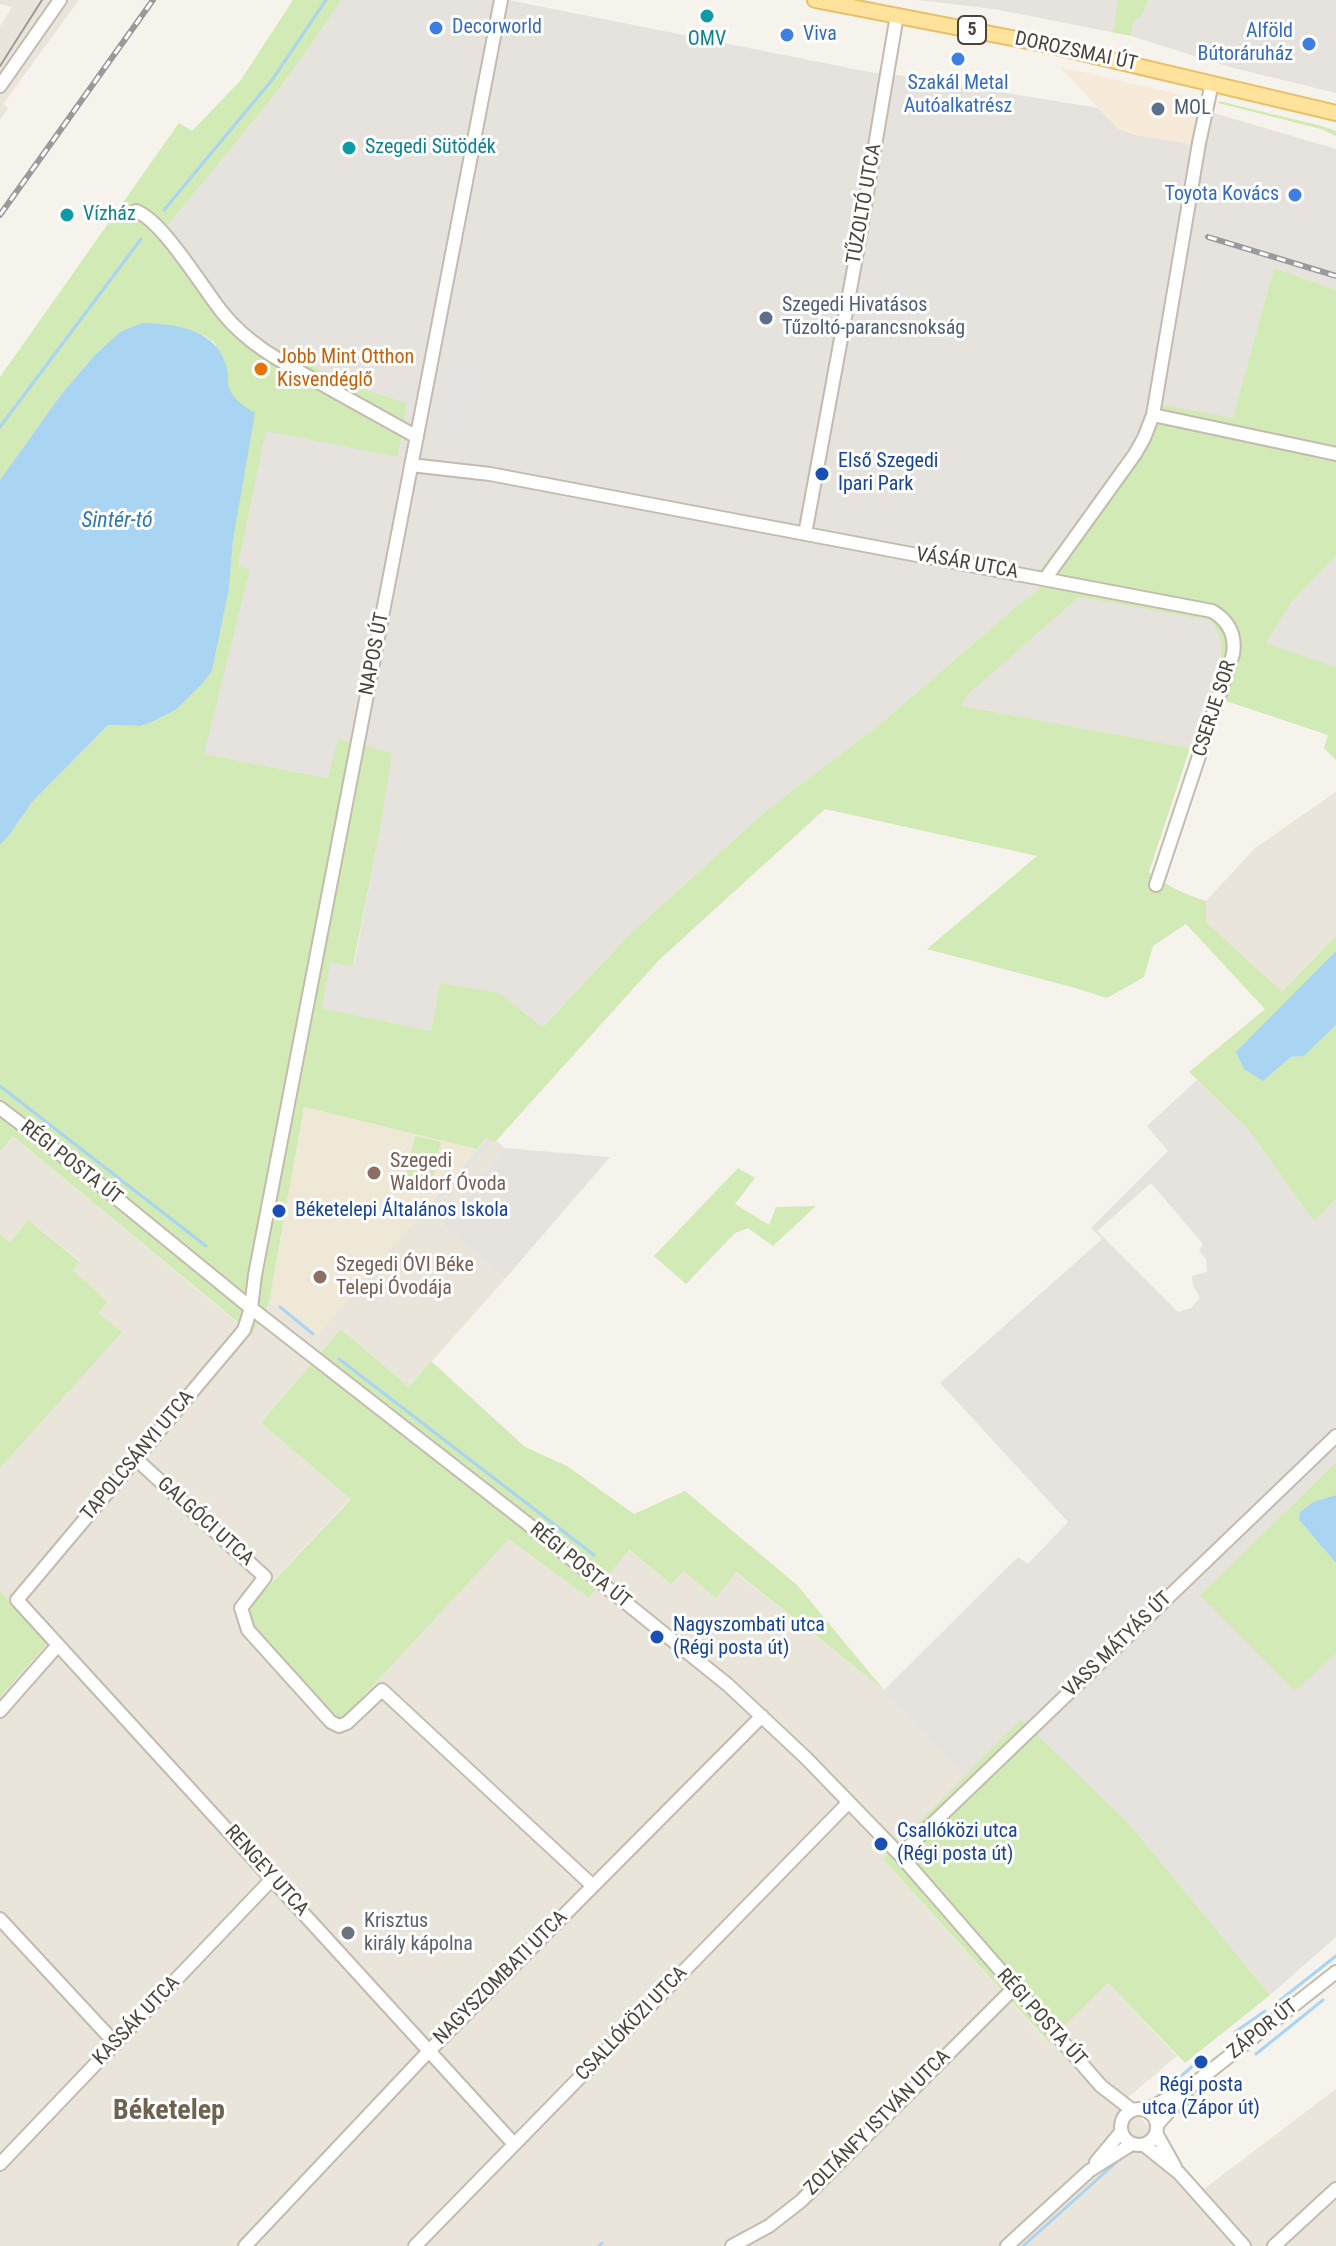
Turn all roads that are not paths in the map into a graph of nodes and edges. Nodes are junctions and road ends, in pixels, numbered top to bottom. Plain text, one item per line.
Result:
1 (60, 0) edge
2 (815, 0) edge
3 (500, 6) edge
4 (897, 15) junction
5 (1212, 83) junction
6 (0, 86) edge
7 (1336, 113) edge
8 (140, 212) dead end
9 (1153, 415) junction
10 (417, 437) junction
11 (1336, 454) edge
12 (411, 465) junction
13 (805, 534) junction
14 (1045, 579) junction
15 (1156, 885) dead end
16 (0, 1108) edge
17 (251, 1308) junction
18 (1336, 1436) edge
19 (136, 1459) junction
20 (17, 1600) joint
21 (58, 1645) junction
22 (0, 1711) edge
23 (762, 1716) junction
24 (849, 1802) junction
25 (900, 1855) junction
26 (273, 1878) junction
27 (593, 1886) junction
28 (0, 1919) edge
29 (1336, 1972) edge
30 (1014, 1988) junction
31 (116, 2044) junction
32 (428, 2052) junction
33 (1101, 2086) junction
34 (1190, 2087) junction
35 (1132, 2110) junction
36 (1146, 2110) junction
37 (1121, 2126) junction
38 (1157, 2129) junction
39 (514, 2144) junction
40 (1138, 2144) junction
41 (0, 2164) edge
42 (1089, 2171) junction
43 (1179, 2173) junction
44 (1336, 2189) edge
45 (245, 2246) edge
46 (415, 2246) edge
47 (732, 2246) edge
48 (1007, 2246) edge
49 (1244, 2246) edge
50 (1274, 2246) edge

1 - 6 street
2 - 4 main road, DOROZSMAI ÚT / 5
3 - 10 street, NAPOS ÚT
4 - 5 main road, DOROZSMAI ÚT / 5
4 - 13 street, TŰZOLTÓ UTCA
5 - 7 main road, DOROZSMAI ÚT / 5
5 - 9 street, VÁSÁR UTCA
8 - 10 street
9 - 11 street
9 - 14 street, VÁSÁR UTCA
10 - 12 street, NAPOS ÚT
12 - 13 street, VÁSÁR UTCA
12 - 17 street, NAPOS ÚT
13 - 14 street, VÁSÁR UTCA
14 - 15 street, CSERJE SOR
16 - 17 street, RÉGI POSTA ÚT
17 - 19 street, TAPOLCSÁNYI UTCA
17 - 23 street, RÉGI POSTA ÚT
18 - 25 street, VASS MÁTYÁS ÚT
19 - 20 street, TAPOLCSÁNYI UTCA
19 - 27 street, GALGÓCI UTCA
20 - 21 street, RENGEY UTCA
21 - 22 street
21 - 26 street, RENGEY UTCA
23 - 24 street, RÉGI POSTA ÚT
23 - 27 street, NAGYSZOMBATI UTCA
24 - 25 street, RÉGI POSTA ÚT
24 - 39 street, CSALLÓKÖZI UTCA
25 - 30 street, RÉGI POSTA ÚT
26 - 31 street, KASSÁK UTCA
26 - 32 street, RENGEY UTCA
27 - 32 street, NAGYSZOMBATI UTCA
28 - 31 street
29 - 34 street, ZÁPOR ÚT
30 - 33 street, RÉGI POSTA ÚT
30 - 47 street, ZOLTÁNFY ISTVÁN UTCA
31 - 41 street, KASSÁK UTCA
32 - 39 street, RENGEY UTCA
32 - 45 street, NAGYSZOMBATI UTCA
33 - 35 street, RÉGI POSTA ÚT
33 - 37 street, RÉGI POSTA ÚT
34 - 36 street, ZÁPOR ÚT
34 - 38 street, ZÁPOR ÚT
35 - 36 street
35 - 37 street
36 - 38 street
37 - 40 street
37 - 42 street
38 - 40 street
38 - 43 street
39 - 46 street, CSALLÓKÖZI UTCA
40 - 42 street
40 - 43 street
42 - 48 street
43 - 49 street
44 - 50 street

